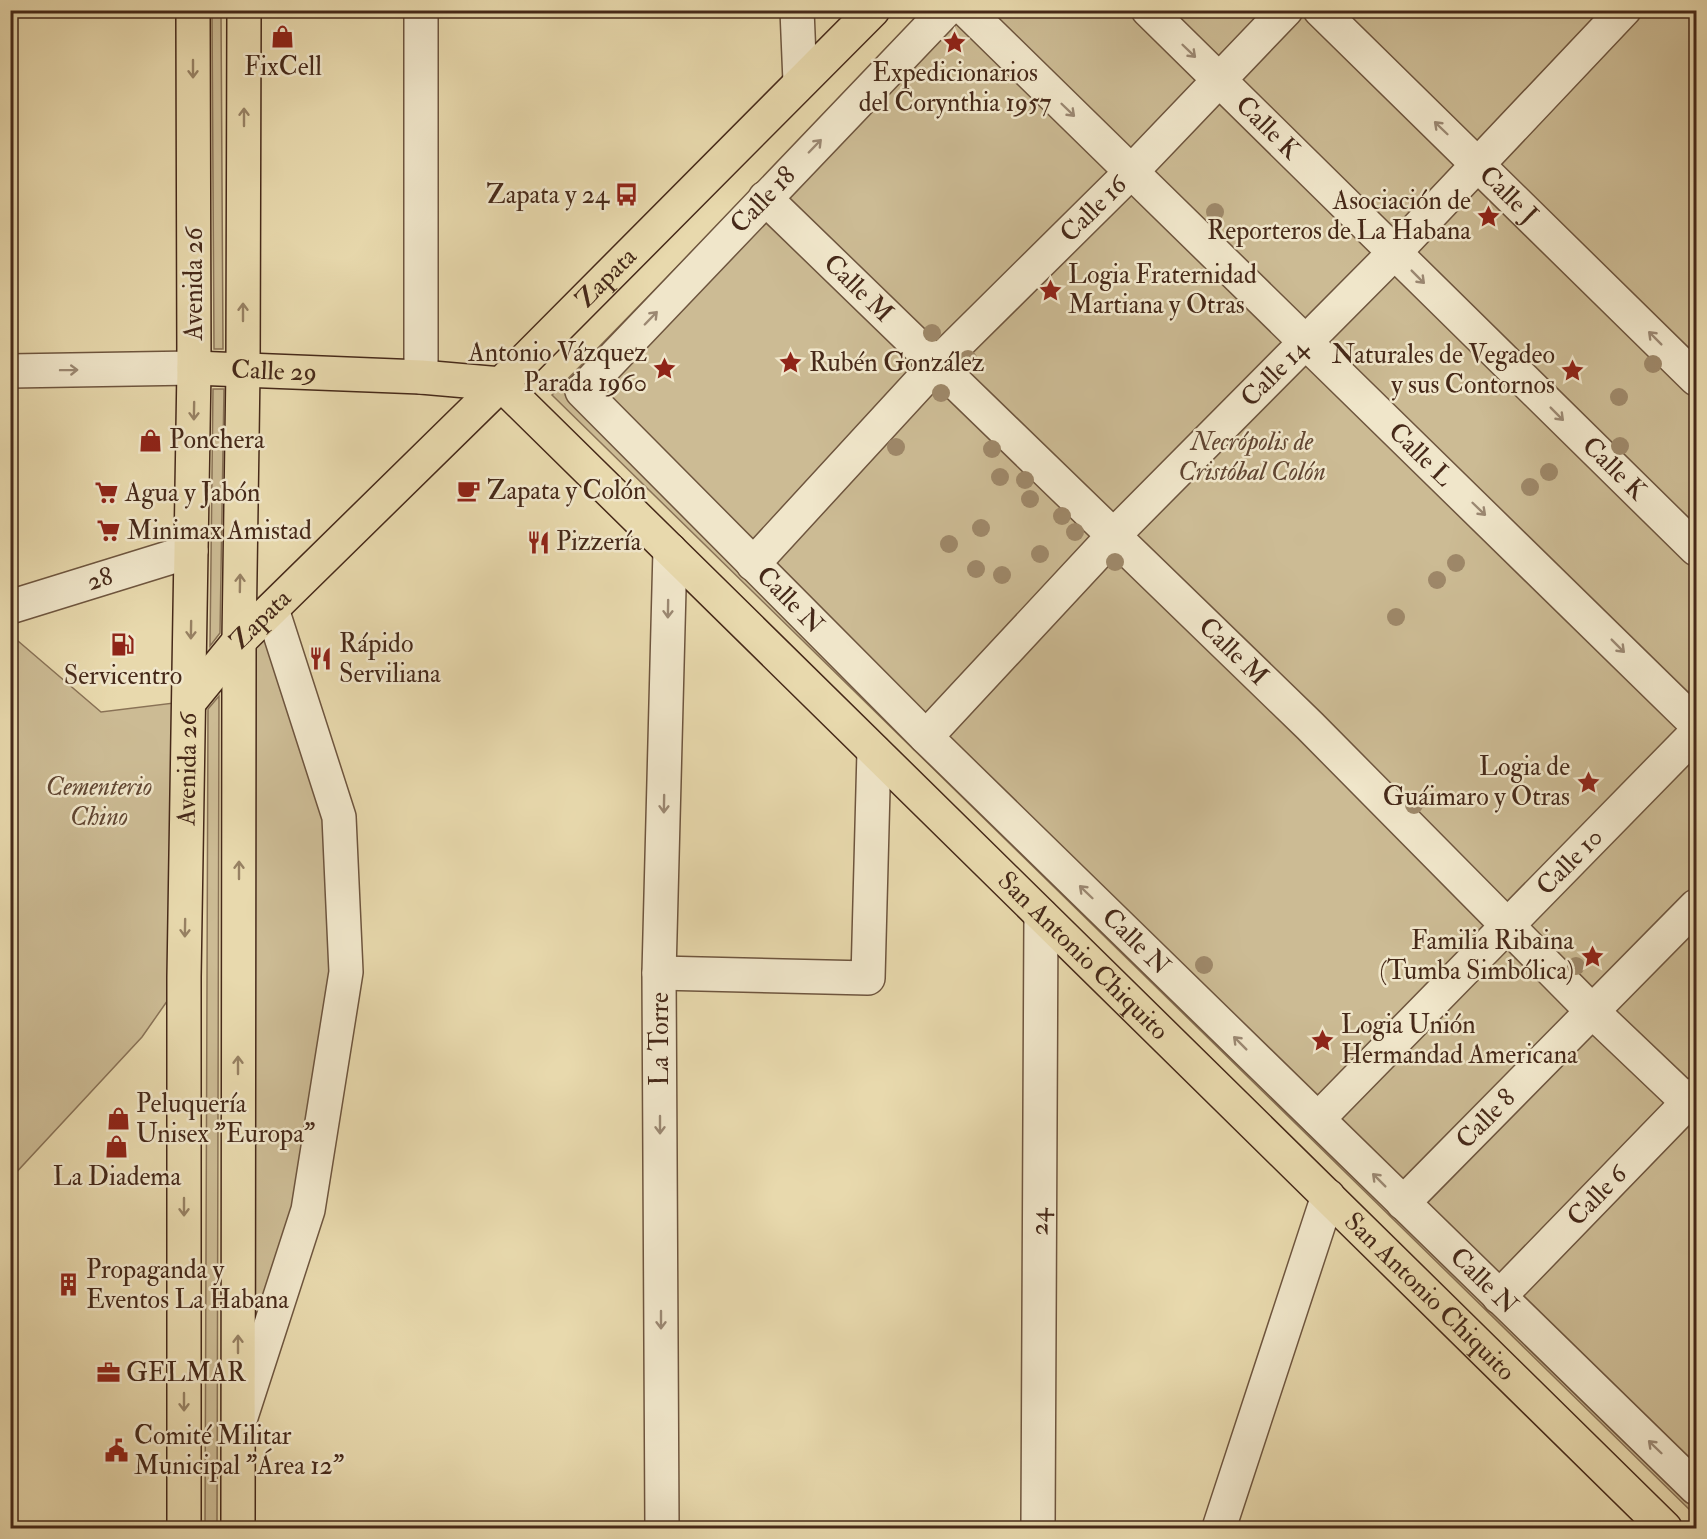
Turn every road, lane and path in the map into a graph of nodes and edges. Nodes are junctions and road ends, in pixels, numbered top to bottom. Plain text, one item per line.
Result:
1 (193, 10) edge
2 (244, 10) edge
3 (421, 10) edge
4 (798, 10) edge
5 (873, 10) edge
6 (946, 10) edge
7 (966, 10) edge
8 (1148, 10) edge
9 (1287, 10) edge
10 (1320, 10) edge
11 (1624, 10) edge
12 (1219, 80) junction
13 (800, 82) junction
14 (1479, 164) junction
15 (1132, 171) junction
16 (765, 198) junction
17 (1394, 253) junction
18 (1305, 341) junction
19 (937, 364) junction
20 (194, 368) junction
21 (10, 370) edge
22 (243, 370) junction
23 (421, 377) junction
24 (1696, 379) edge
25 (501, 384) junction
26 (582, 391) joint
27 (1114, 535) junction
28 (1696, 549) edge
29 (670, 550) junction
30 (192, 551) junction
31 (753, 564) junction
32 (10, 607) edge
33 (272, 609) junction
34 (239, 641) junction
35 (190, 701) junction
36 (1696, 723) edge
37 (1696, 733) edge
38 (926, 736) junction
39 (874, 751) junction
40 (1696, 906) edge
41 (1041, 915) junction
42 (1508, 927) junction
43 (660, 973) junction
44 (1593, 1012) junction
45 (1694, 1102) edge
46 (1318, 1119) junction
47 (1328, 1196) junction
48 (1403, 1203) junction
49 (1499, 1297) junction
50 (238, 1427) junction
51 (1695, 1484) edge
52 (184, 1528) edge
53 (238, 1528) edge
54 (662, 1528) edge
55 (1038, 1528) edge
56 (1219, 1528) edge
57 (1665, 1528) edge

1 -> 20 main road, Avenida 26
22 -> 2 main road, Avenida 26
3 - 23 street
4 - 13 street
5 - 13 main road, Zapata
16 -> 6 street, Calle 18
7 -> 15 street, Calle L
8 -> 12 street, Calle K
9 - 12 street, Calle 16
14 -> 10 street, Calle J
11 - 14 street, Calle 14
12 - 15 street, Calle 16
12 - 17 street, Calle K
13 - 25 main road, Zapata
14 - 17 street, Calle 14
24 -> 14 street, Calle J
15 - 18 street, Calle L
15 - 19 street, Calle 16
16 - 19 street, Calle M
26 -> 16 street, Calle 18
17 - 18 street, Calle 14
17 -> 28 street, Calle K
18 - 27 street, Calle 14
18 -> 36 street, Calle L
19 - 27 street, Calle M
19 - 31 street, Calle 16
21 -> 20 street, Calle 29
20 - 22 main road, Calle 29
20 -> 30 main road, Avenida 26
22 - 23 main road, Calle 29
34 -> 22 main road, Avenida 26
23 - 25 main road, Calle 29
25 - 29 main road, San Antonio Chiquito
25 - 33 main road, Zapata
26 - 31 street, Calle N
27 - 38 street, Calle 14
27 - 42 street, Calle M
29 - 39 main road, San Antonio Chiquito
29 -> 43 street, La Torre
30 - 32 street, 28
30 -> 35 main road, Avenida 26
31 - 38 street, Calle N
33 - 34 main road, Zapata
33 - 50 street
34 - 35 main road, Zapata
50 -> 34 main road, Avenida 26
35 -> 52 main road, Avenida 26
37 - 42 street, Calle 10
46 -> 38 street, Calle N
39 - 41 main road, San Antonio Chiquito
39 - 43 street
40 - 44 street, Calle 8
41 - 47 main road, San Antonio Chiquito
41 - 55 street, 24
42 - 44 street, Calle M
42 - 46 street, Calle 10
43 -> 54 street, La Torre
44 - 45 street, Calle M
44 - 48 street, Calle 8
45 - 49 street, Calle 6
48 -> 46 street, Calle N
47 - 56 street
47 - 57 main road, San Antonio Chiquito
48 - 49 street, Calle N
51 -> 49 street, Calle N
50 - 53 main road, Avenida 26

